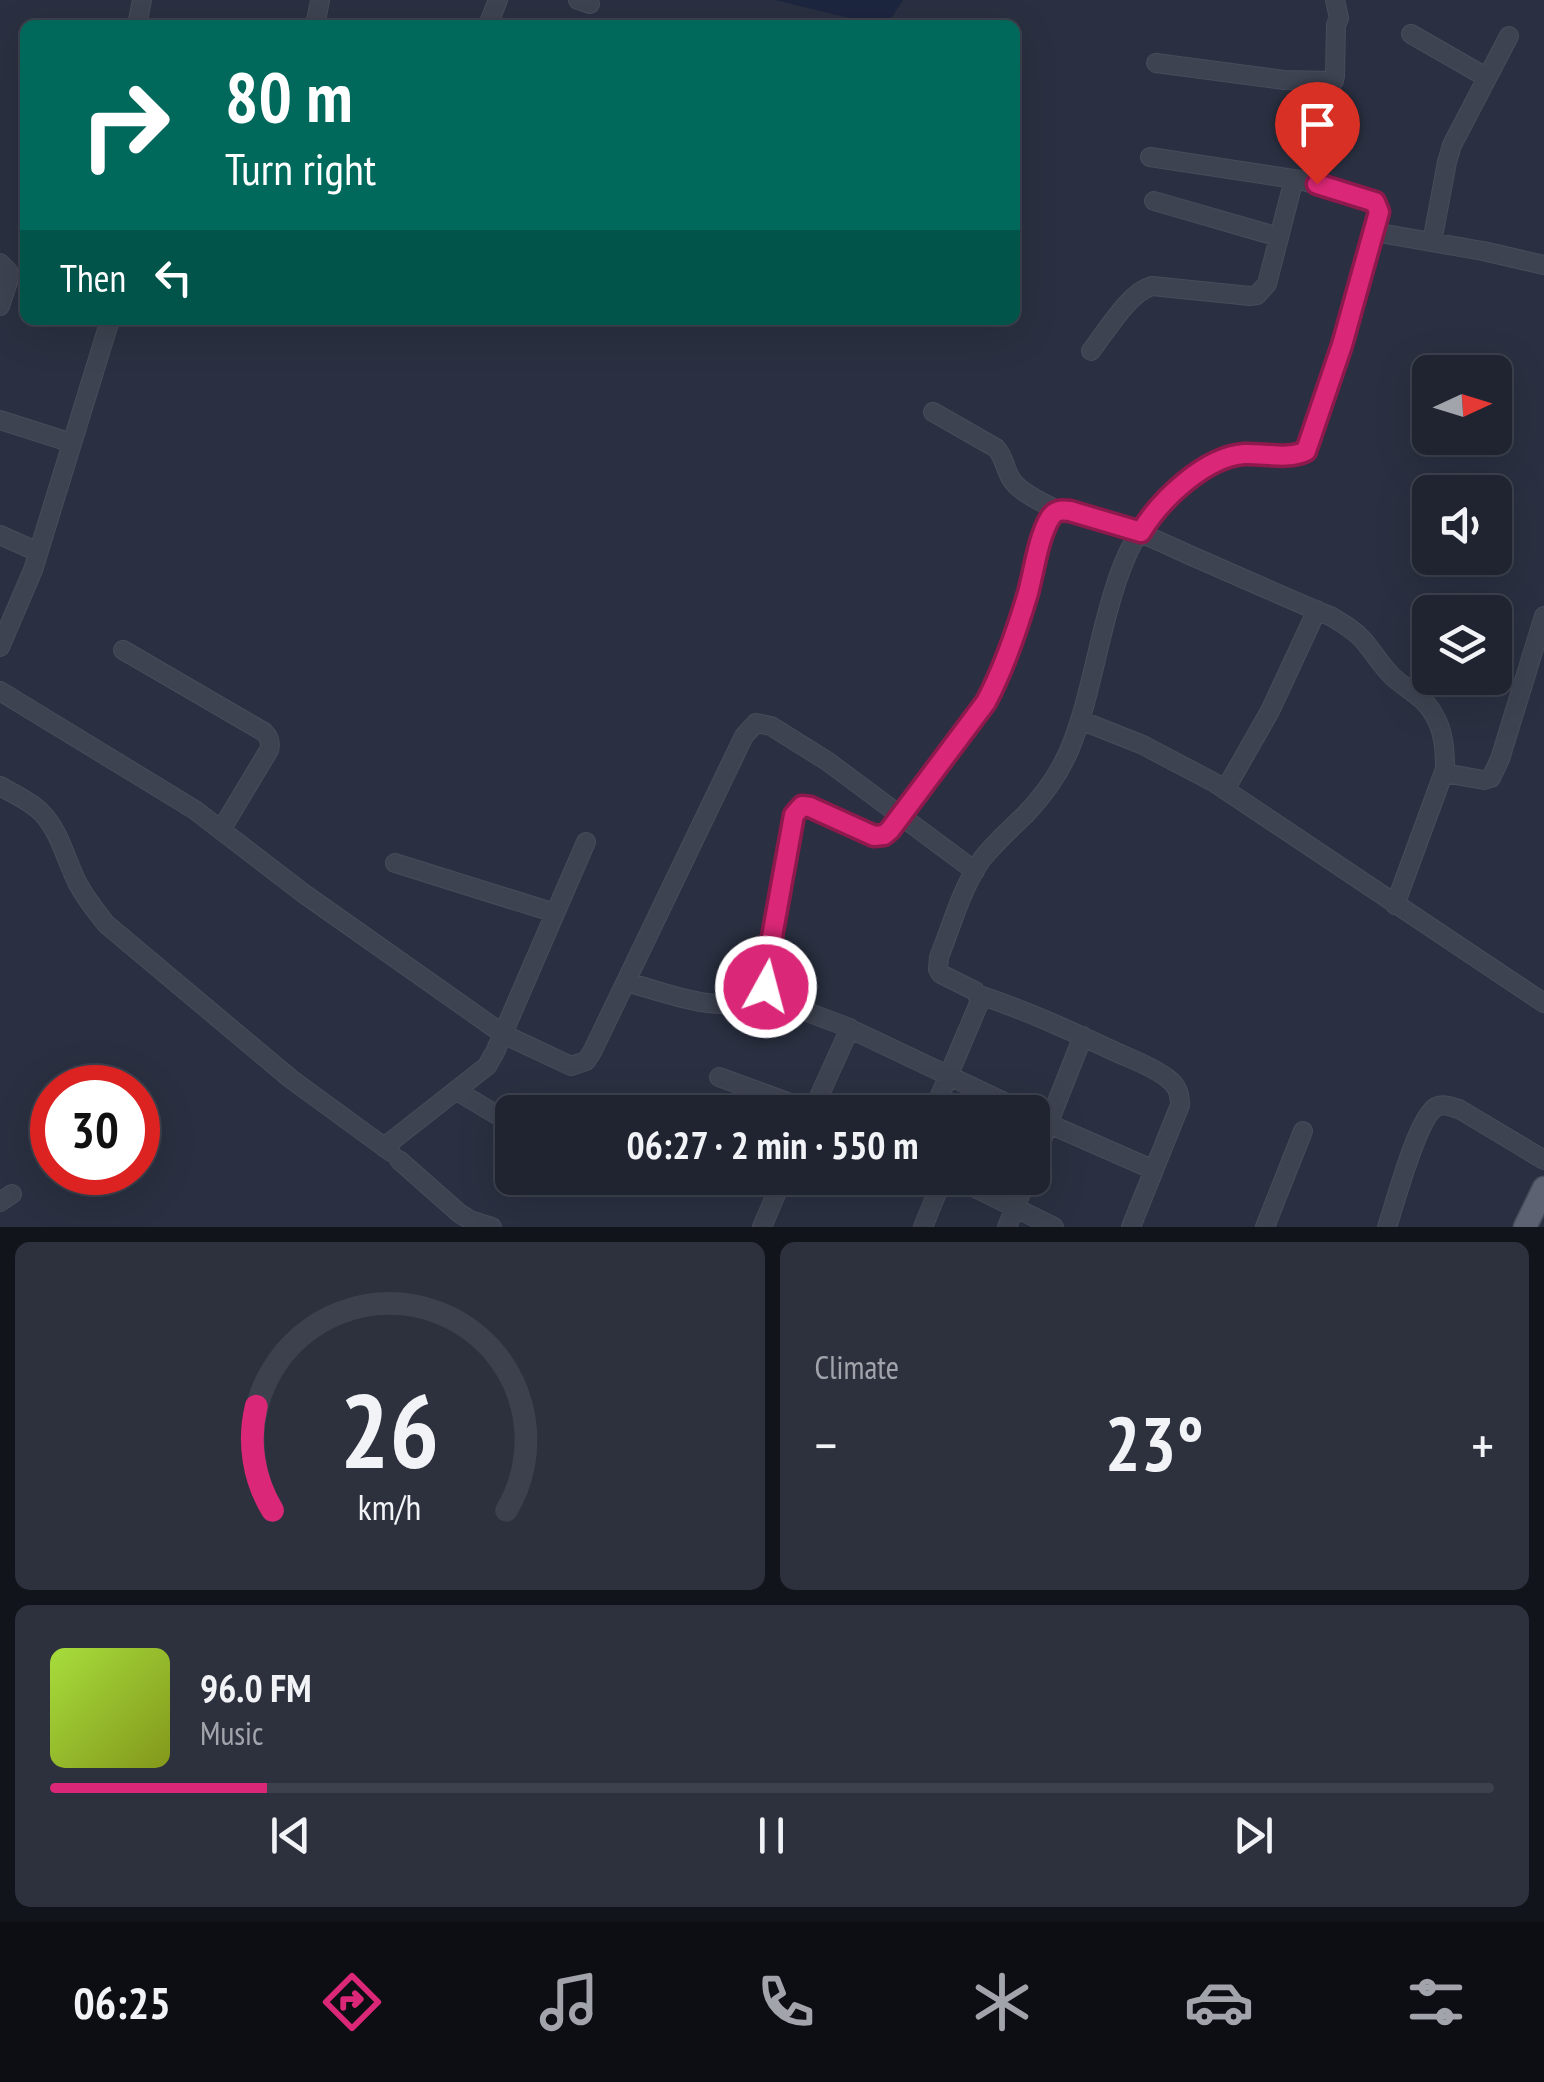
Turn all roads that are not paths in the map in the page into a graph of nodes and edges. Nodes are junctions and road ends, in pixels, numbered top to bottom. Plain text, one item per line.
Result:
1 (1335, 0) edge
2 (1411, 34) dead end
3 (1510, 36) dead end
4 (1156, 63) dead end
5 (1486, 77) junction
6 (1334, 81) junction
7 (1150, 156) dead end
8 (1294, 179) junction
9 (1317, 184) junction
10 (1154, 201) dead end
11 (1374, 232) junction
12 (1279, 237) junction
13 (1432, 242) junction
14 (0, 263) edge
15 (1544, 265) edge
16 (0, 306) edge
17 (108, 325) edge
18 (1092, 351) dead end
19 (933, 412) dead end
20 (0, 420) edge
21 (72, 443) junction
22 (1058, 511) junction
23 (1141, 532) junction
24 (0, 535) edge
25 (38, 552) junction
26 (1317, 610) junction
27 (1544, 616) edge
28 (0, 647) edge
29 (124, 650) dead end
30 (0, 691) edge
31 (1080, 720) junction
32 (1444, 774) junction
33 (0, 786) edge
34 (1224, 790) junction
35 (900, 816) junction
36 (220, 830) junction
37 (586, 842) dead end
38 (395, 863) dead end
39 (975, 871) junction
40 (1395, 905) junction
41 (555, 913) junction
42 (626, 982) junction
43 (769, 995) junction
44 (979, 995) junction
45 (1544, 1002) edge
46 (850, 1028) junction
47 (503, 1034) junction
48 (1083, 1036) junction
49 (950, 1075) junction
50 (719, 1078) dead end
51 (457, 1091) junction
52 (766, 1095) edge
53 (820, 1095) edge
54 (941, 1095) edge
55 (991, 1095) edge
56 (1050, 1102) edge
57 (495, 1114) edge
58 (1050, 1124) edge
59 (1303, 1131) dead end
60 (392, 1153) junction
61 (1544, 1160) edge
62 (1154, 1170) junction
63 (1544, 1188) edge
64 (773, 1195) edge
65 (937, 1195) edge
66 (987, 1195) edge
67 (1020, 1195) edge
68 (1014, 1209) junction
69 (492, 1227) edge
70 (762, 1227) edge
71 (923, 1227) edge
72 (1007, 1227) edge
73 (1054, 1227) edge
74 (1131, 1227) edge
75 (1265, 1227) edge
76 (1387, 1227) edge
77 (1525, 1227) edge

1 - 6 street
2 - 5 street
3 - 5 street
4 - 6 street
5 - 13 street
6 - 9 street
7 - 8 street
8 - 9 street
8 - 12 street
9 - 11 street
10 - 12 street
11 - 13 street
11 - 23 street
12 - 18 street
13 - 15 street
14 - 16 street
17 - 21 street
19 - 22 street
20 - 21 street
21 - 25 street
22 - 23 street
22 - 35 street
23 - 26 street
23 - 31 street
24 - 25 street
25 - 28 street
26 - 32 street
26 - 34 street
27 - 32 street
29 - 36 street
30 - 36 street
31 - 34 street
31 - 39 street
32 - 40 street
33 - 60 street
34 - 40 street
35 - 39 street
35 - 42 street
35 - 43 street
36 - 47 street
37 - 41 street
38 - 41 street
39 - 44 street
40 - 45 street
41 - 47 street
42 - 43 street
42 - 47 street
43 - 46 street
44 - 48 street
44 - 49 street
46 - 49 street
46 - 53 street
47 - 51 street
48 - 56 street
48 - 62 street
49 - 54 street
49 - 55 street
50 - 52 street
51 - 57 street
51 - 60 street
58 - 62 street
59 - 75 street
60 - 69 street
61 - 76 street
62 - 74 street
63 - 77 main road
64 - 70 street
65 - 71 street
66 - 68 street
67 - 68 street
68 - 72 street
68 - 73 street

